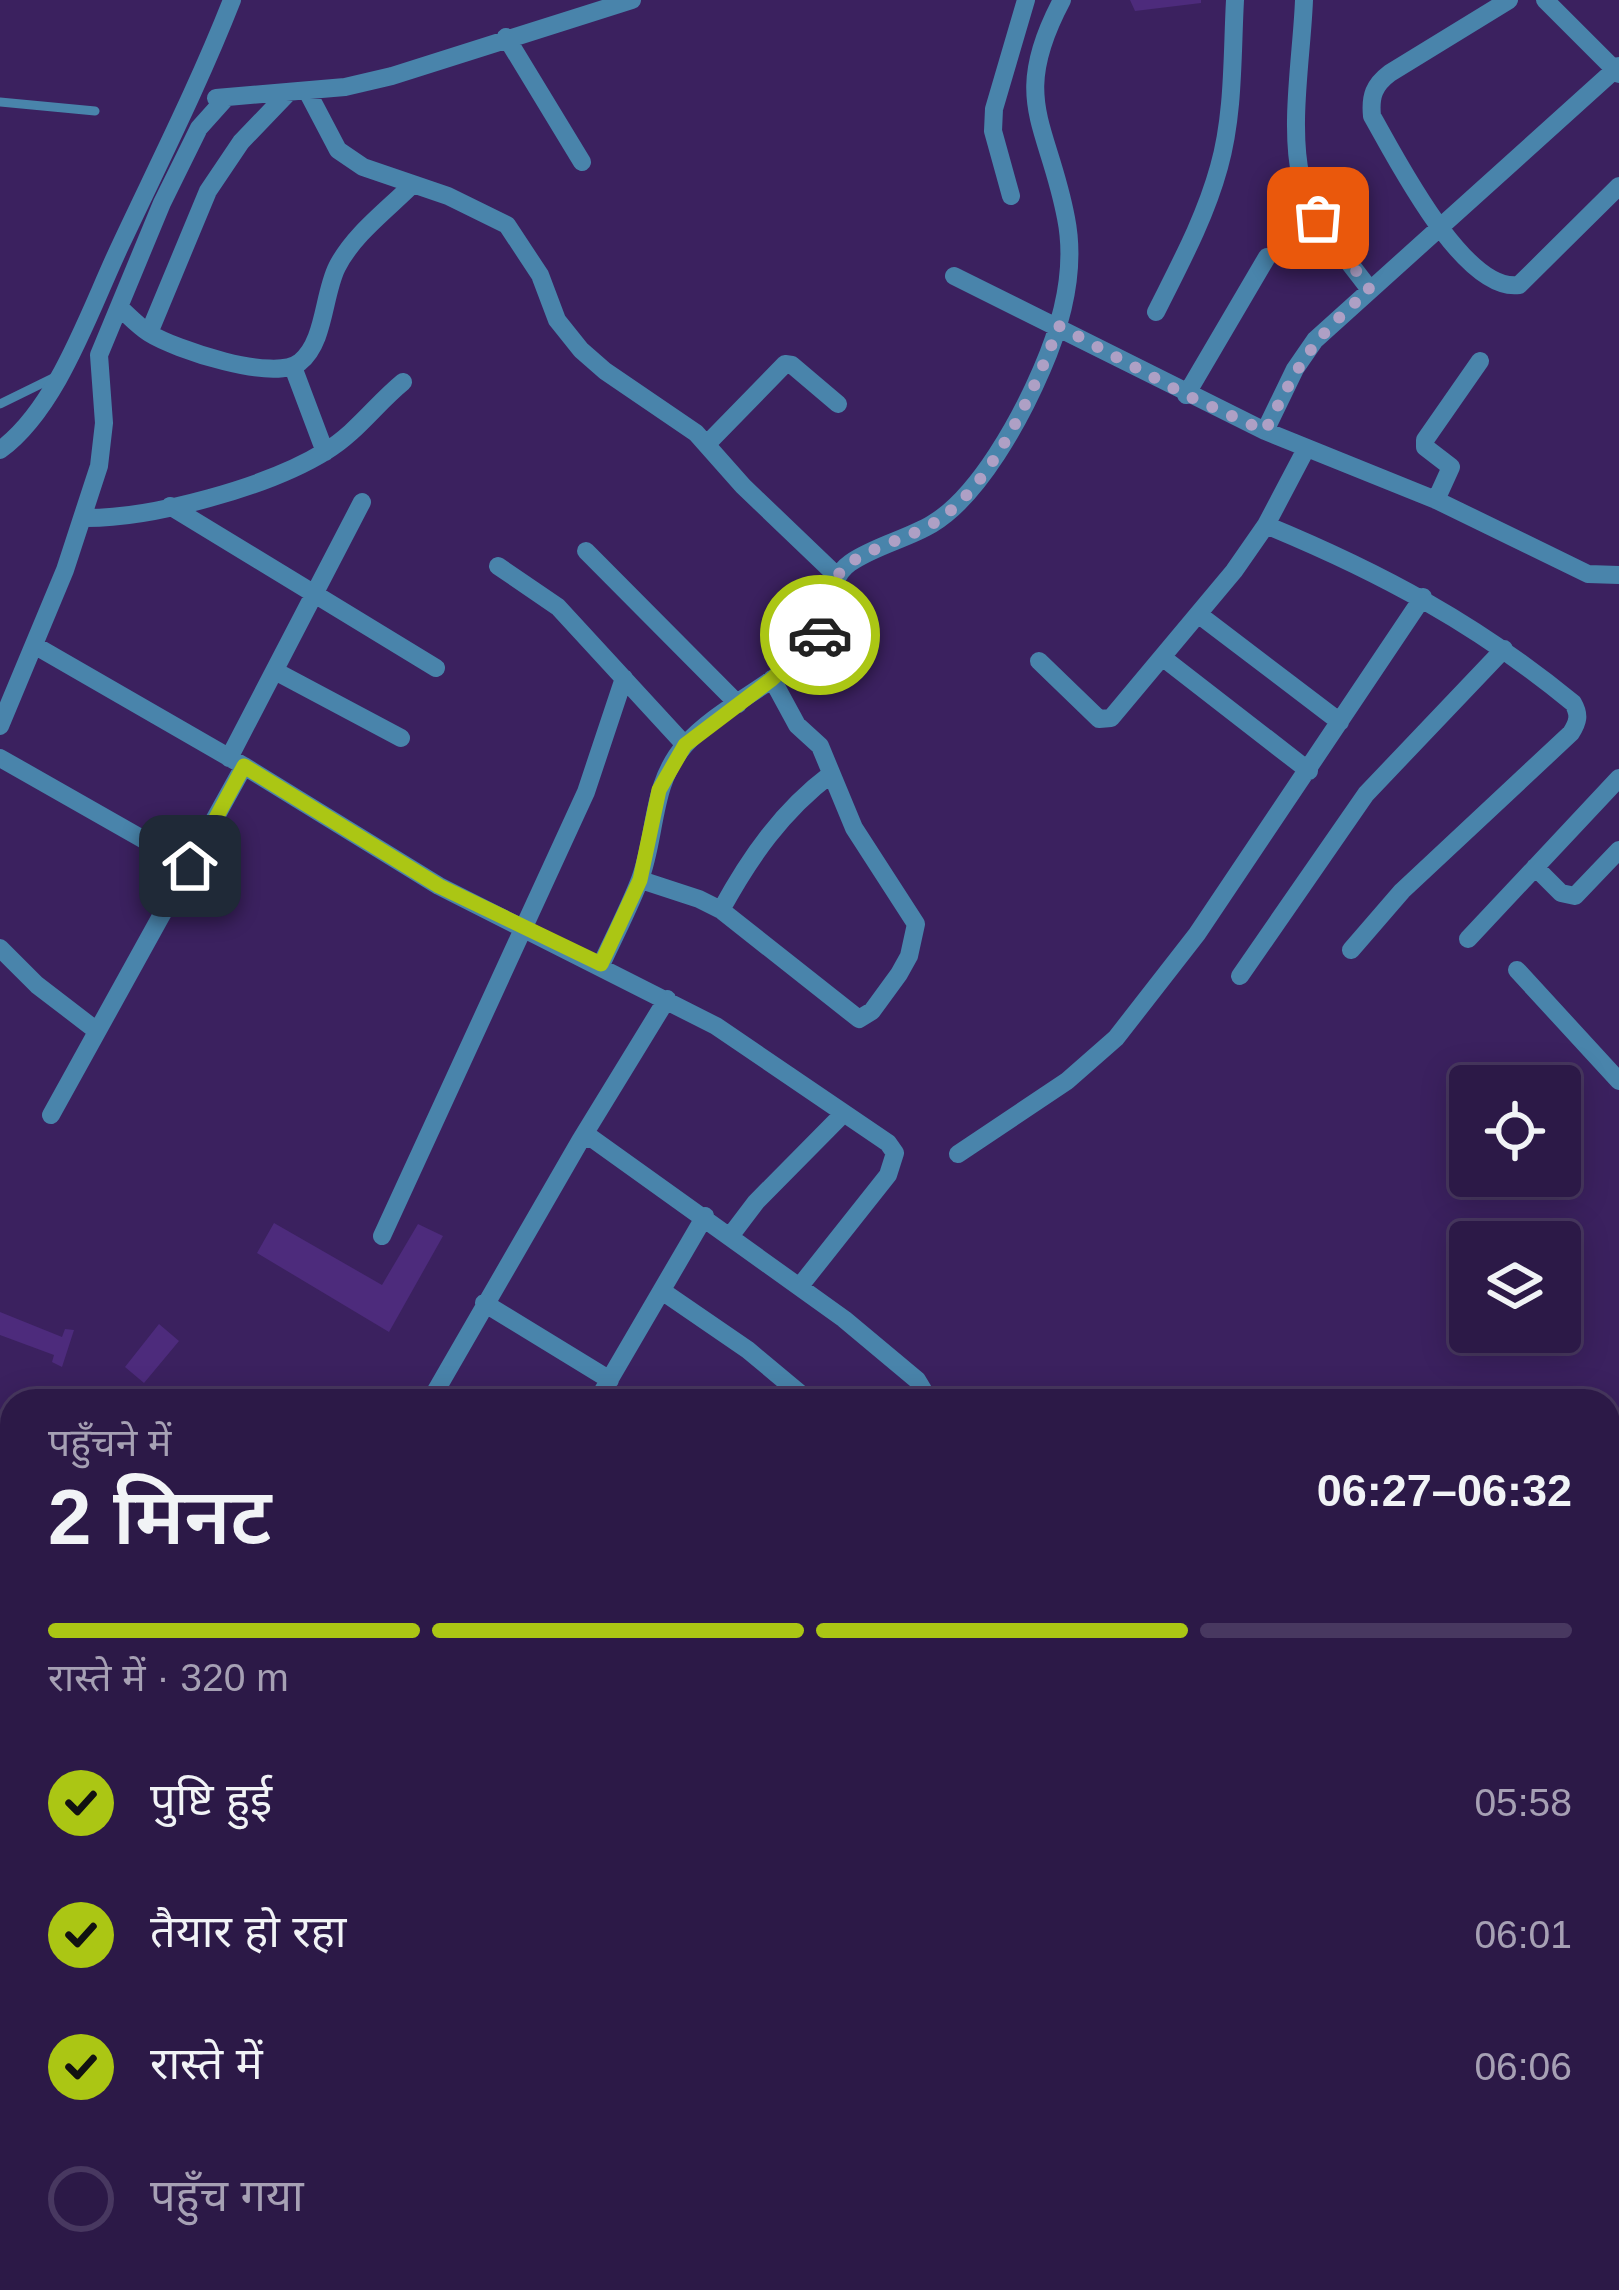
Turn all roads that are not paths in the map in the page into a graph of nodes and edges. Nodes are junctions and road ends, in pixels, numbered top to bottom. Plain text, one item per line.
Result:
1 (232, 0) edge
2 (632, 0) edge
3 (1026, 0) edge
4 (1061, 0) edge
5 (1235, 0) edge
6 (1304, 0) edge
7 (1509, 0) edge
8 (1545, 0) edge
9 (506, 37) junction
10 (1618, 70) edge
11 (297, 92) junction
12 (194, 97) junction
13 (225, 99) junction
14 (0, 102) edge
15 (94, 111) dead end
16 (582, 161) dead end
17 (412, 184) junction
18 (1619, 186) edge
19 (1011, 196) dead end
20 (1437, 227) junction
21 (1267, 257) dead end
22 (954, 276) dead end
23 (1370, 290) junction
24 (120, 308) junction
25 (1156, 312) dead end
26 (1059, 326) junction
27 (148, 333) junction
28 (1480, 361) dead end
29 (293, 367) junction
30 (58, 375) junction
31 (403, 382) dead end
32 (1186, 395) junction
33 (0, 404) edge
34 (838, 404) dead end
35 (1265, 431) junction
36 (707, 445) junction
37 (1306, 448) junction
38 (0, 449) edge
39 (325, 452) junction
40 (1436, 500) junction
41 (362, 502) dead end
42 (170, 506) junction
43 (83, 518) junction
44 (1266, 525) junction
45 (586, 551) dead end
46 (498, 566) dead end
47 (1619, 575) edge
48 (837, 576) junction
49 (314, 597) junction
50 (1423, 597) junction
51 (1198, 614) junction
52 (34, 644) junction
53 (1504, 649) junction
54 (1162, 657) junction
55 (1039, 662) dead end
56 (436, 668) dead end
57 (275, 670) junction
58 (624, 678) junction
59 (772, 679) junction
60 (738, 704) junction
61 (1340, 722) junction
62 (0, 726) edge
63 (401, 738) dead end
64 (685, 745) junction
65 (0, 758) edge
66 (237, 762) junction
67 (1309, 770) junction
68 (831, 774) junction
69 (1619, 778) edge
70 (1619, 850) edge
71 (190, 866) junction
72 (1535, 867) junction
73 (640, 880) junction
74 (722, 910) junction
75 (523, 929) junction
76 (1468, 939) dead end
77 (0, 948) edge
78 (1352, 950) dead end
79 (601, 964) junction
80 (1517, 970) dead end
81 (1240, 976) dead end
82 (667, 999) junction
83 (97, 1031) junction
84 (1619, 1081) edge
85 (51, 1115) dead end
86 (842, 1115) junction
87 (580, 1141) junction
88 (958, 1154) dead end
89 (705, 1216) junction
90 (382, 1235) dead end
91 (731, 1235) junction
92 (800, 1286) junction
93 (662, 1291) junction
94 (484, 1303) junction
95 (610, 1380) junction
96 (437, 1389) edge
97 (604, 1389) edge
98 (782, 1389) edge
99 (922, 1389) edge

1 - 12 street
2 - 9 street
3 - 19 street
4 - 26 street
5 - 25 street
6 - 23 street
7 - 20 street
8 - 10 street
9 - 11 street
9 - 16 street
10 - 20 street
11 - 13 street
11 - 17 street
11 - 27 street
12 - 13 street
12 - 30 street
13 - 24 street
14 - 15 lane
17 - 29 street
17 - 36 street
18 - 20 street
20 - 23 street
21 - 32 street
22 - 26 street
23 - 35 street
24 - 27 street
24 - 43 street
26 - 32 street
26 - 48 street
27 - 29 street
28 - 40 street
29 - 39 street
30 - 33 lane
30 - 38 street
31 - 39 street
32 - 35 street
34 - 36 street
35 - 37 street
36 - 48 street
37 - 40 street
37 - 44 street
39 - 42 street
40 - 47 street
41 - 49 street
42 - 43 street
42 - 49 street
43 - 52 street
44 - 50 street
44 - 51 street
45 - 60 street
46 - 58 street
48 - 59 street
49 - 56 street
49 - 57 street
50 - 53 street
50 - 61 street
51 - 54 street
51 - 61 street
52 - 62 street
52 - 66 street
53 - 78 street
53 - 81 street
54 - 55 street
54 - 67 street
57 - 63 street
57 - 66 street
58 - 64 street
58 - 75 street
59 - 60 street
59 - 68 street
60 - 64 street
61 - 67 street
64 - 73 street
65 - 71 street
66 - 71 street
66 - 75 street
67 - 88 street
68 - 74 street
68 - 74 street
69 - 72 street
70 - 72 street
71 - 83 street
72 - 76 street
73 - 74 street
73 - 79 street
75 - 79 street
75 - 90 street
77 - 83 street
79 - 82 street
80 - 84 street
82 - 86 street
82 - 87 street
83 - 85 street
86 - 91 street
86 - 92 street
87 - 89 street
87 - 94 street
89 - 91 street
89 - 93 street
91 - 92 street
92 - 99 street
93 - 95 street
93 - 98 street
94 - 95 street
94 - 96 street
95 - 97 street

